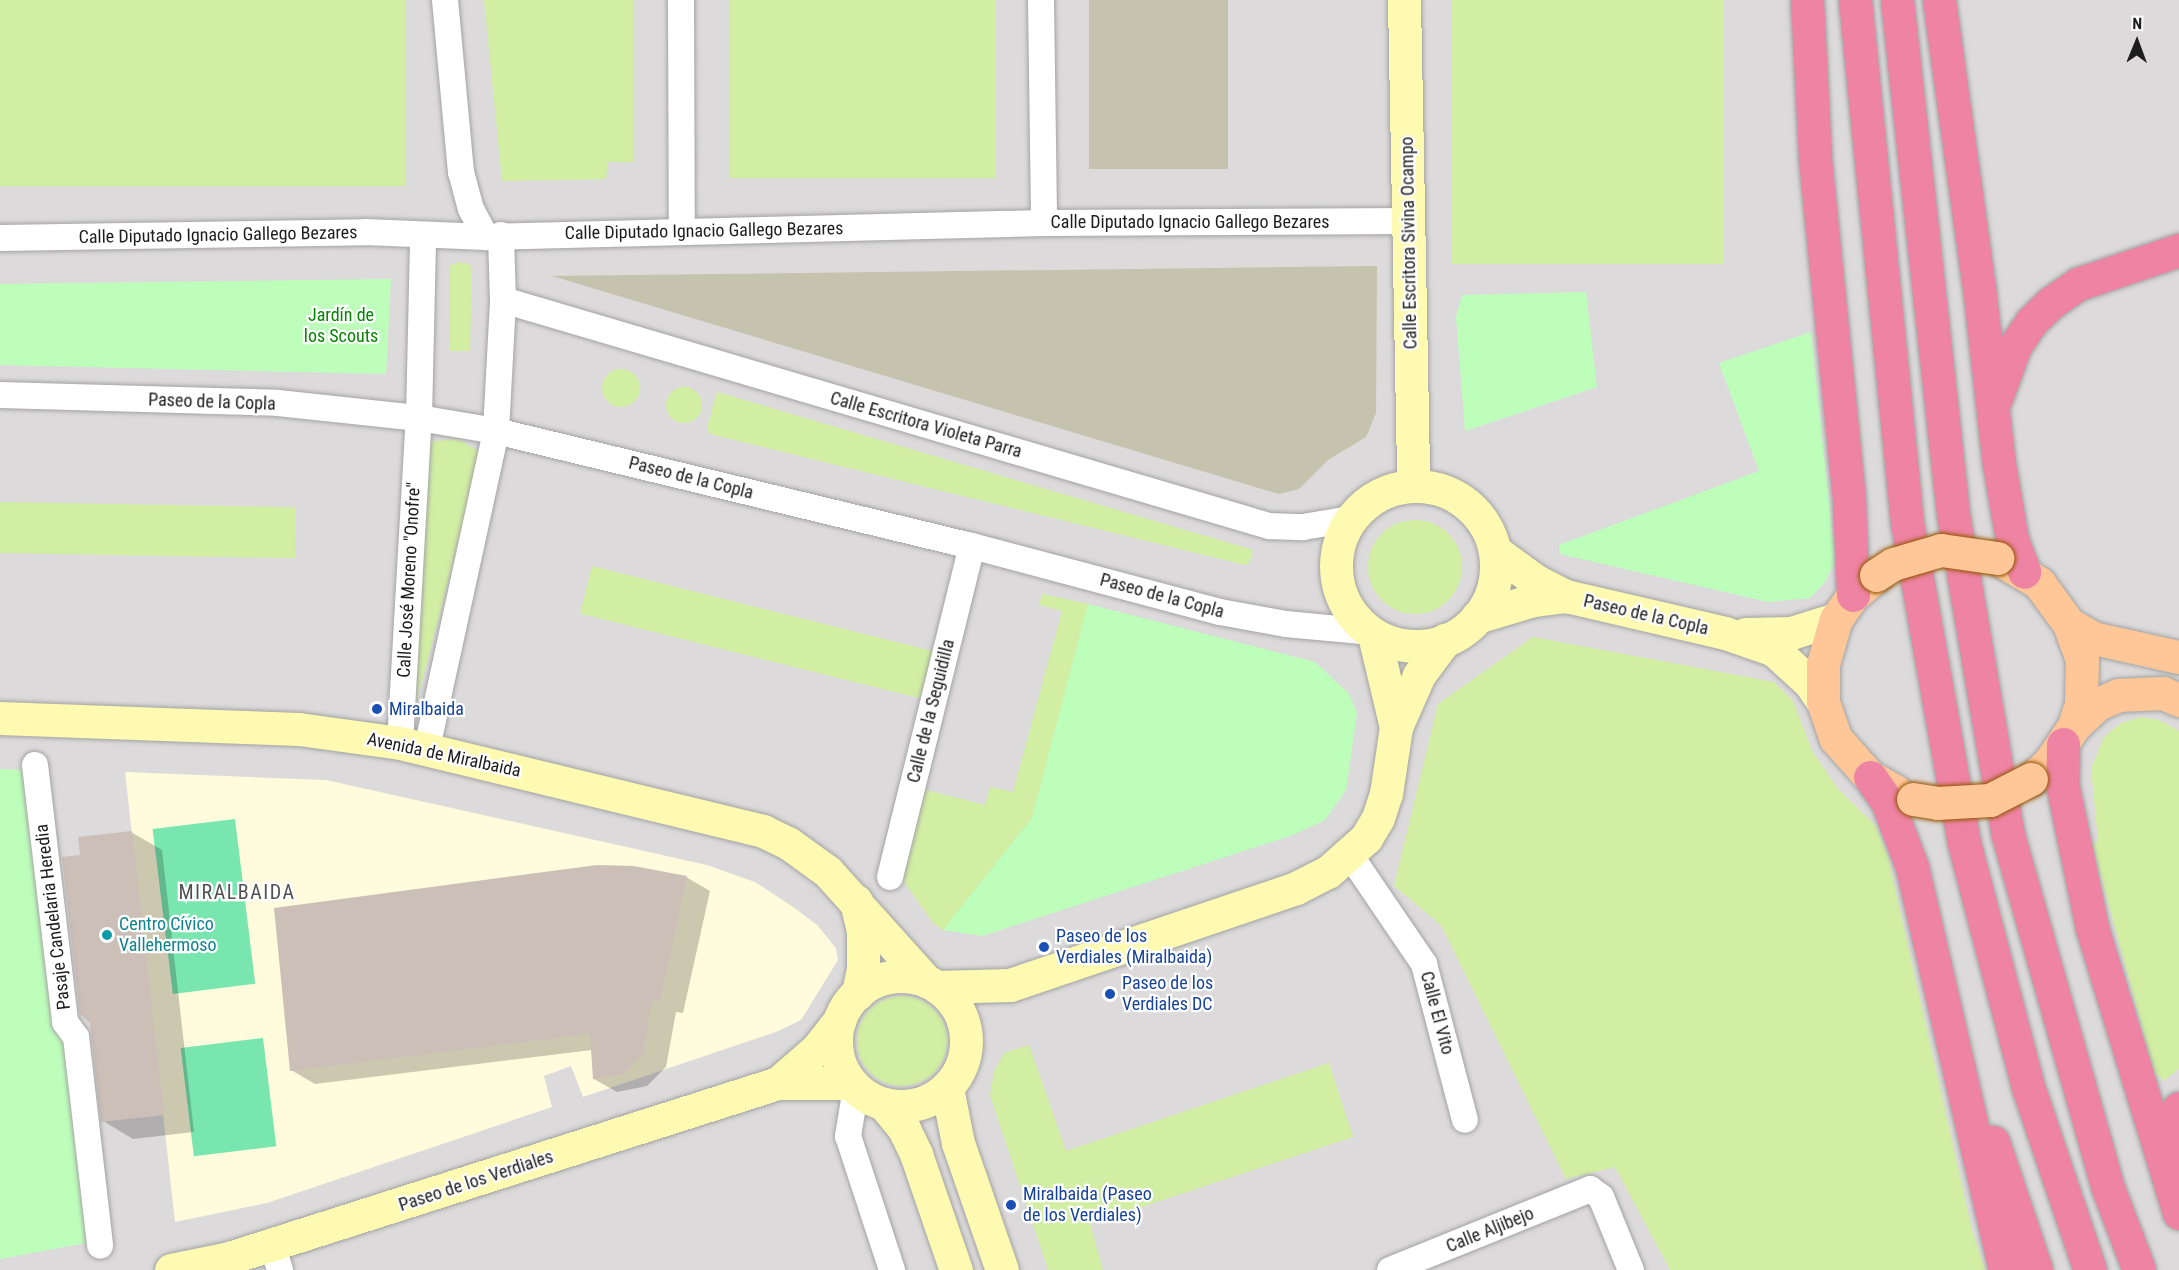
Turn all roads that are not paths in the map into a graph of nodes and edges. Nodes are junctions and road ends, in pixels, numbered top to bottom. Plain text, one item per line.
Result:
1 (445, 0) edge
2 (681, 0) edge
3 (1041, 0) edge
4 (1404, 0) edge
5 (1807, 0) edge
6 (1855, 0) edge
7 (1897, 0) edge
8 (1939, 0) edge
9 (1408, 221) junction
10 (1044, 223) junction
11 (682, 231) junction
12 (423, 235) junction
13 (494, 236) junction
14 (0, 238) edge
15 (2179, 250) edge
16 (503, 300) junction
17 (0, 395) edge
18 (1994, 412) junction
19 (419, 418) junction
20 (496, 431) junction
21 (1413, 486) junction
22 (1351, 519) junction
23 (972, 546) junction
24 (1495, 551) junction
25 (2010, 565) junction
26 (1566, 596) junction
27 (1855, 596) junction
28 (1477, 617) junction
29 (2069, 624) junction
30 (1372, 633) junction
31 (1725, 633) junction
32 (1445, 640) junction
33 (2177, 654) edge
34 (2179, 700) edge
35 (1823, 702) junction
36 (0, 718) edge
37 (1396, 727) junction
38 (2068, 735) junction
39 (414, 745) junction
40 (35, 765) dead end
41 (1870, 777) junction
42 (1350, 855) junction
43 (890, 877) dead end
44 (856, 901) junction
45 (931, 984) junction
46 (1010, 985) junction
47 (858, 993) junction
48 (1947, 1010) junction
49 (840, 1020) junction
50 (966, 1031) junction
51 (778, 1083) junction
52 (853, 1085) junction
53 (947, 1088) junction
54 (885, 1104) junction
55 (2179, 1108) edge
56 (1465, 1120) dead end
57 (2176, 1206) edge
58 (100, 1246) dead end
59 (276, 1257) edge
60 (231, 1264) edge
61 (171, 1270) edge
62 (892, 1270) edge
63 (956, 1270) edge
64 (1002, 1270) edge
65 (1394, 1270) edge
66 (1631, 1270) edge
67 (2005, 1270) edge
68 (2036, 1270) edge
69 (2090, 1270) edge
70 (2139, 1270) edge

1 - 13 street
2 - 11 street
3 - 10 street
4 - 9 street, Calle Escritora Sivina Ocampo
5 - 27 highway
6 - 69 highway
7 - 70 highway
8 - 18 highway
9 - 10 street, Calle Diputado Ignacio Gallego Bezares
9 - 21 street, Calle Escritora Sivina Ocampo
10 - 11 street, Calle Diputado Ignacio Gallego Bezares
11 - 13 street, Calle Diputado Ignacio Gallego Bezares
12 - 13 street, Calle Diputado Ignacio Gallego Bezares
12 - 14 street, Calle Diputado Ignacio Gallego Bezares
12 - 19 street, Calle José Moreno "Onofre"
13 - 16 street
15 - 18 highway
16 - 20 street
16 - 22 street, Calle Escritora Violeta Parra
17 - 19 street, Paseo de la Copla
18 - 25 highway
19 - 20 street, Paseo de la Copla
19 - 39 street, Calle José Moreno "Onofre"
20 - 23 street, Paseo de la Copla
20 - 39 street
21 - 22 street
21 - 24 street
22 - 30 street
23 - 30 street, Paseo de la Copla
23 - 43 street, Calle de la Seguidilla
24 - 26 street, Paseo de la Copla
24 - 28 street
25 - 27 main road, bridge
25 - 29 main road
26 - 28 street, Paseo de la Copla
26 - 31 street, Paseo de la Copla
27 - 31 street, Paseo de la Copla
27 - 35 main road
28 - 32 street
29 - 33 main road
29 - 38 main road
30 - 32 street
30 - 37 street
31 - 35 street, Paseo de la Copla
32 - 37 street
34 - 38 main road
35 - 41 main road
36 - 39 street, Avenida de Miralbaida
37 - 42 street
38 - 41 main road, bridge
38 - 57 highway
39 - 44 street, Avenida de Miralbaida
40 - 58 street, Pasaje Candelaria Heredia
41 - 48 highway
42 - 46 street
42 - 56 street, Calle El Vito
44 - 45 street, Avenida de Miralbaida
44 - 47 street
45 - 46 street
45 - 47 street
45 - 50 street
46 - 50 street
47 - 49 street
48 - 67 highway
48 - 68 highway
49 - 51 street, Paseo de los Verdiales
49 - 52 street
50 - 53 street
51 - 52 street, Paseo de los Verdiales
51 - 59 street, Paseo de los Verdiales
52 - 54 street
52 - 62 street
53 - 54 street
53 - 64 street
54 - 63 street
55 - 57 highway
59 - 60 street, Paseo de los Verdiales
60 - 61 street, Paseo de los Verdiales
65 - 66 street, Calle Aljibejo

